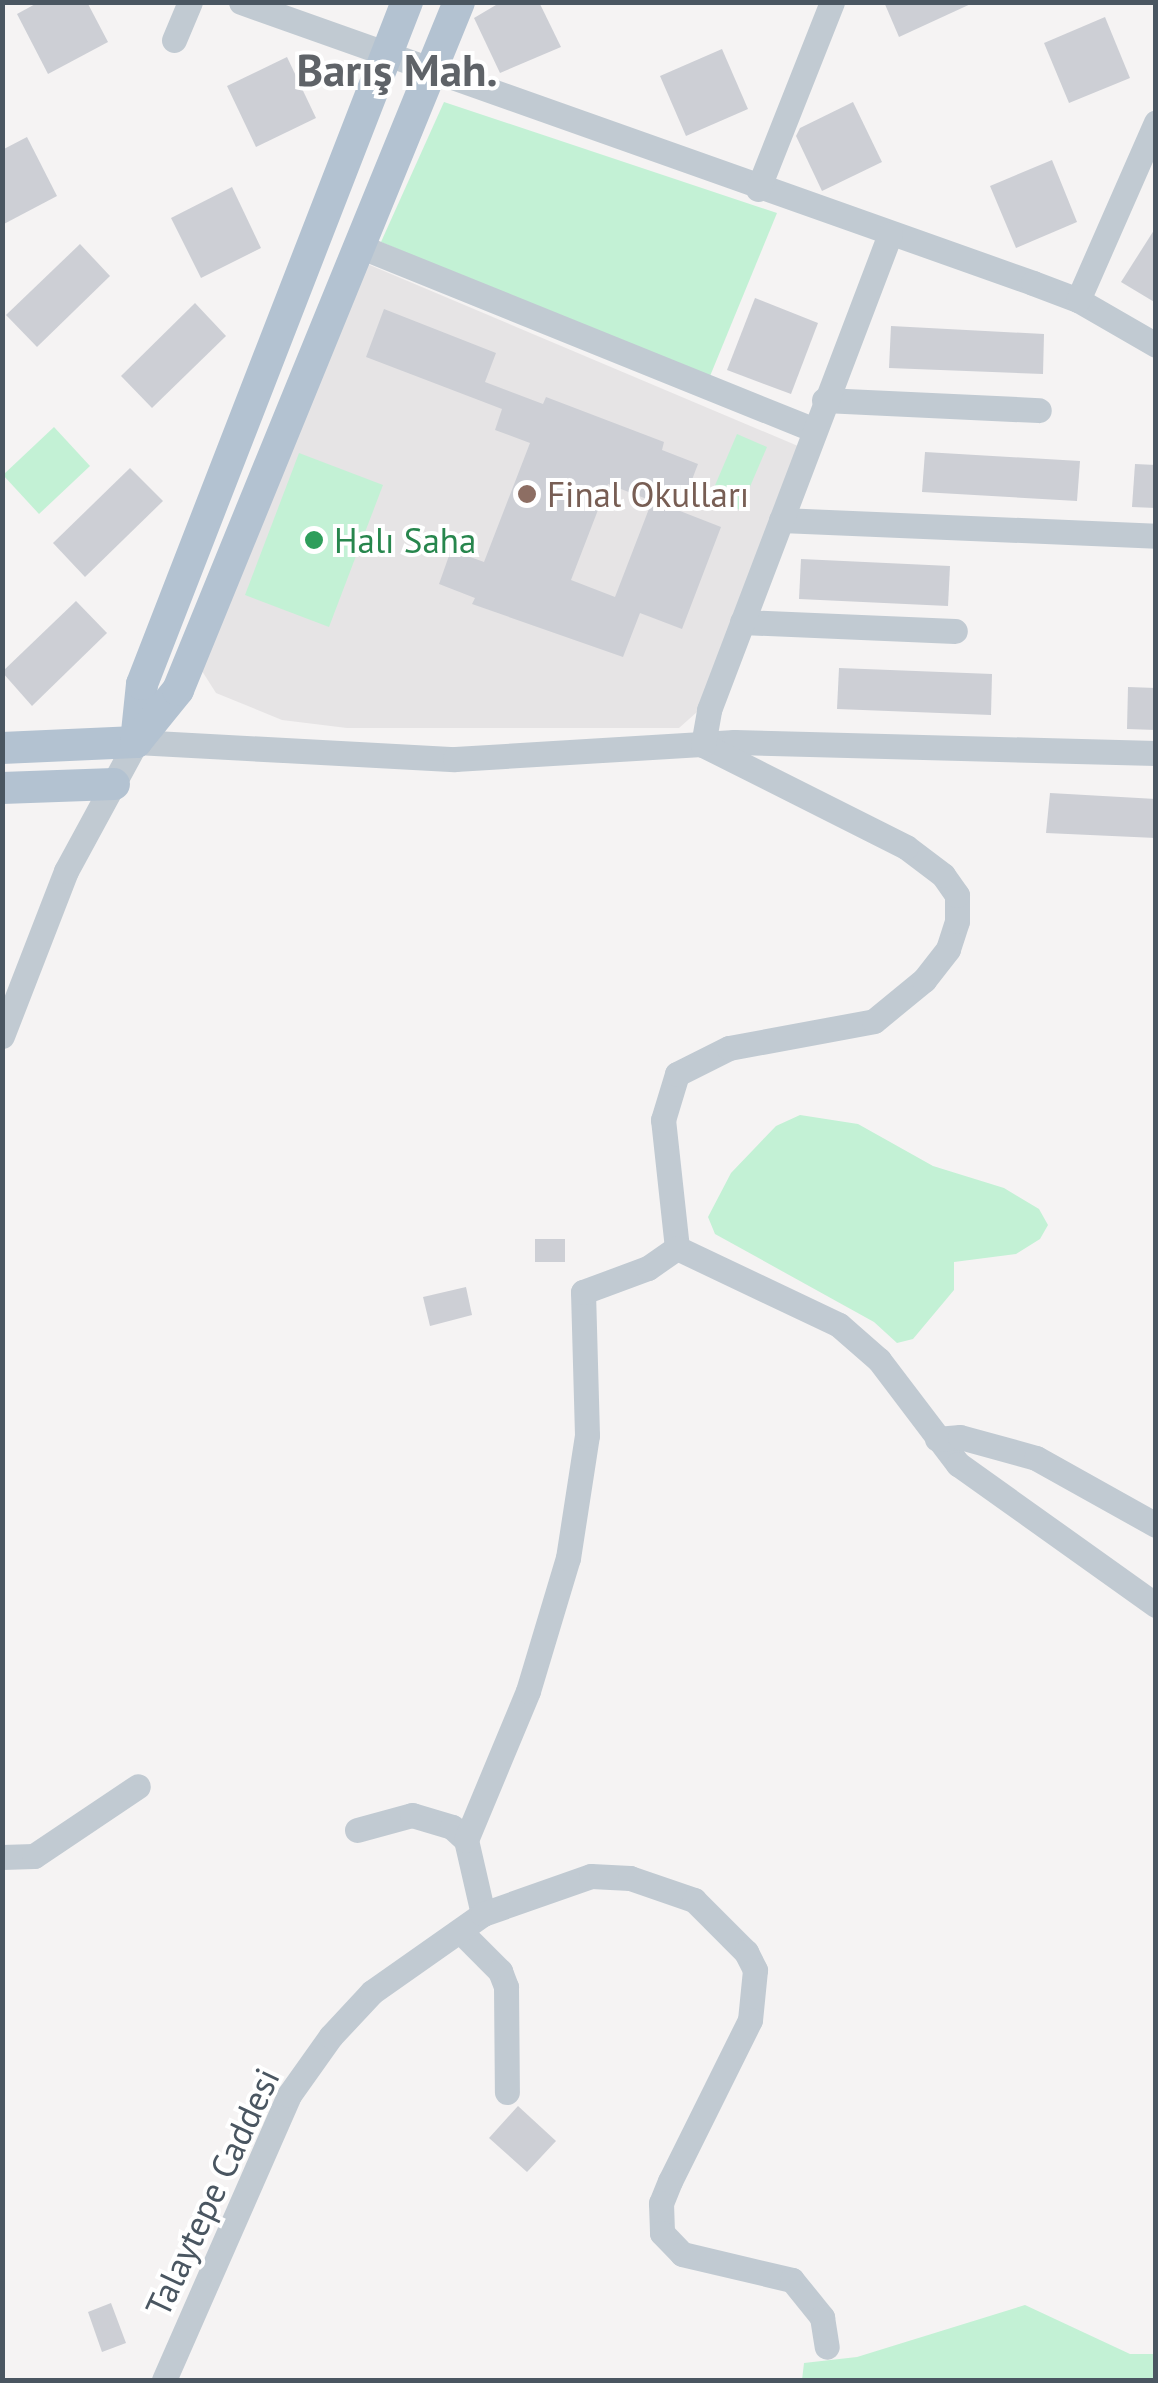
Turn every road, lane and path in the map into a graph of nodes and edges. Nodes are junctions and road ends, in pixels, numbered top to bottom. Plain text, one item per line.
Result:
1 (190, 2) edge
2 (241, 2) edge
3 (408, 2) edge
4 (459, 2) edge
5 (832, 2) edge
6 (174, 40) dead end
7 (386, 59) junction
8 (432, 75) junction
9 (1153, 134) edge
10 (758, 189) junction
11 (890, 234) junction
12 (359, 246) junction
13 (1078, 300) junction
14 (1156, 345) edge
15 (824, 400) junction
16 (1040, 410) dead end
17 (812, 429) junction
18 (781, 520) junction
19 (1156, 536) edge
20 (742, 622) junction
21 (954, 631) dead end
22 (136, 742) junction
23 (703, 746) junction
24 (2, 748) edge
25 (1156, 754) edge
26 (114, 784) junction
27 (2, 788) edge
28 (2, 1036) edge
29 (677, 1248) junction
30 (937, 1439) junction
31 (1156, 1525) edge
32 (1156, 1605) edge
33 (138, 1786) dead end
34 (357, 1830) dead end
35 (466, 1840) junction
36 (2, 1858) edge
37 (483, 1914) junction
38 (460, 1931) junction
39 (507, 2092) dead end
40 (827, 2347) dead end
41 (164, 2380) edge

1 - 6 street
2 - 7 street
3 - 7 main road
4 - 8 main road
5 - 10 street
7 - 8 street
7 - 22 main road
8 - 10 street
8 - 12 main road
9 - 13 street
10 - 11 street
11 - 13 street
11 - 15 street
12 - 17 street
12 - 22 main road
13 - 14 street
15 - 16 street
15 - 17 street
17 - 18 street
18 - 19 street
18 - 20 street
20 - 21 street
20 - 23 street
22 - 23 street
22 - 24 main road
22 - 26 street
23 - 25 street
23 - 29 street
26 - 27 main road
26 - 28 street
29 - 30 street
29 - 35 street
30 - 31 street
30 - 32 street
33 - 36 street
34 - 35 street
35 - 37 street
37 - 38 street, Talaytepe Caddesi
37 - 40 street, Talaytepe Caddesi
38 - 39 street
38 - 41 street, Talaytepe Caddesi

